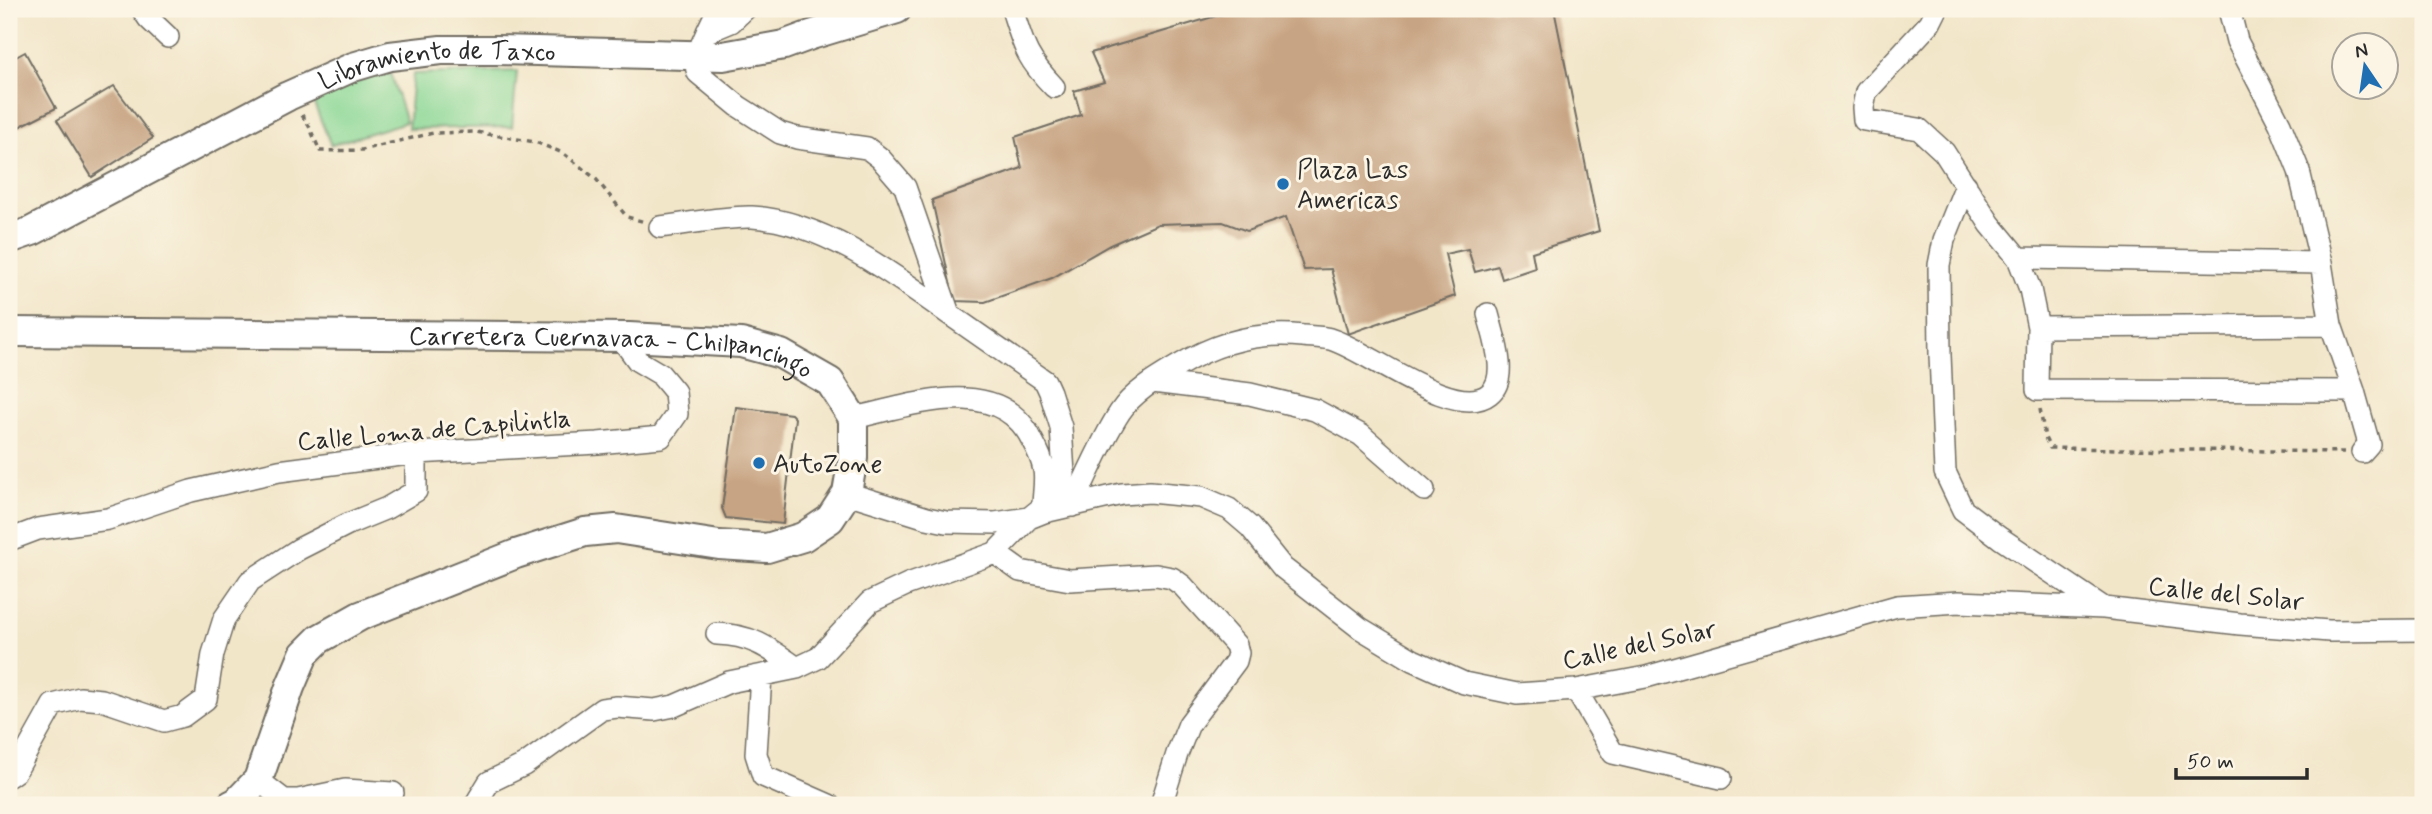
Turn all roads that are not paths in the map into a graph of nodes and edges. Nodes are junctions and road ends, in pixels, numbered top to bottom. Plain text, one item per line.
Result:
1 (142, 9) edge
2 (718, 9) edge
3 (745, 9) edge
4 (897, 9) edge
5 (1012, 9) edge
6 (1937, 9) edge
7 (2229, 9) edge
8 (167, 37) dead end
9 (702, 44) junction
10 (1054, 87) dead end
11 (1966, 185) junction
12 (660, 227) road end
13 (9, 239) edge
14 (2018, 258) junction
15 (2321, 263) junction
16 (949, 314) junction
17 (1488, 314) dead end
18 (2331, 324) junction
19 (2038, 327) junction
20 (9, 331) edge
21 (621, 338) junction
22 (1153, 382) junction
23 (2354, 391) junction
24 (853, 418) junction
25 (2362, 452) road end
26 (416, 453) junction
27 (1424, 490) dead end
28 (847, 493) junction
29 (1072, 506) junction
30 (1036, 512) junction
31 (9, 540) edge
32 (995, 553) junction
33 (2104, 608) junction
34 (2423, 630) edge
35 (717, 634) dead end
36 (797, 668) junction
37 (761, 677) junction
38 (1576, 690) junction
39 (9, 776) edge
40 (1721, 778) dead end
41 (258, 780) junction
42 (393, 793) dead end
43 (231, 805) edge
44 (475, 805) edge
45 (829, 805) edge
46 (1161, 805) edge

1 - 8 street
2 - 9 street
3 - 9 street
4 - 9 main road, Libramiento de Taxco
5 - 10 street
6 - 11 street
7 - 15 street
9 - 13 main road, Libramiento de Taxco
9 - 16 street
11 - 14 street
11 - 33 street
12 - 16 street
14 - 15 street
14 - 19 street
15 - 18 street
16 - 30 street
17 - 22 street
18 - 19 street
18 - 23 street
19 - 23 street
20 - 21 main road, Carretera Cuernavaca - Chilpancingo
21 - 24 main road, Carretera Cuernavaca - Chilpancingo
21 - 26 street, Calle Loma de Capilintla
22 - 27 street
22 - 29 street
23 - 25 street
24 - 28 main road
24 - 30 street
26 - 31 street, Calle Loma de Capilintla
26 - 39 street
28 - 30 street, Calle del Solar
28 - 41 main road
29 - 30 street, Calle del Solar
29 - 38 street, Calle del Solar
30 - 32 street
32 - 36 street
32 - 46 street
33 - 34 street, Calle del Solar
33 - 38 street, Calle del Solar
35 - 36 street
36 - 37 street
37 - 44 street
37 - 45 street
38 - 40 street
41 - 42 street
41 - 43 main road

